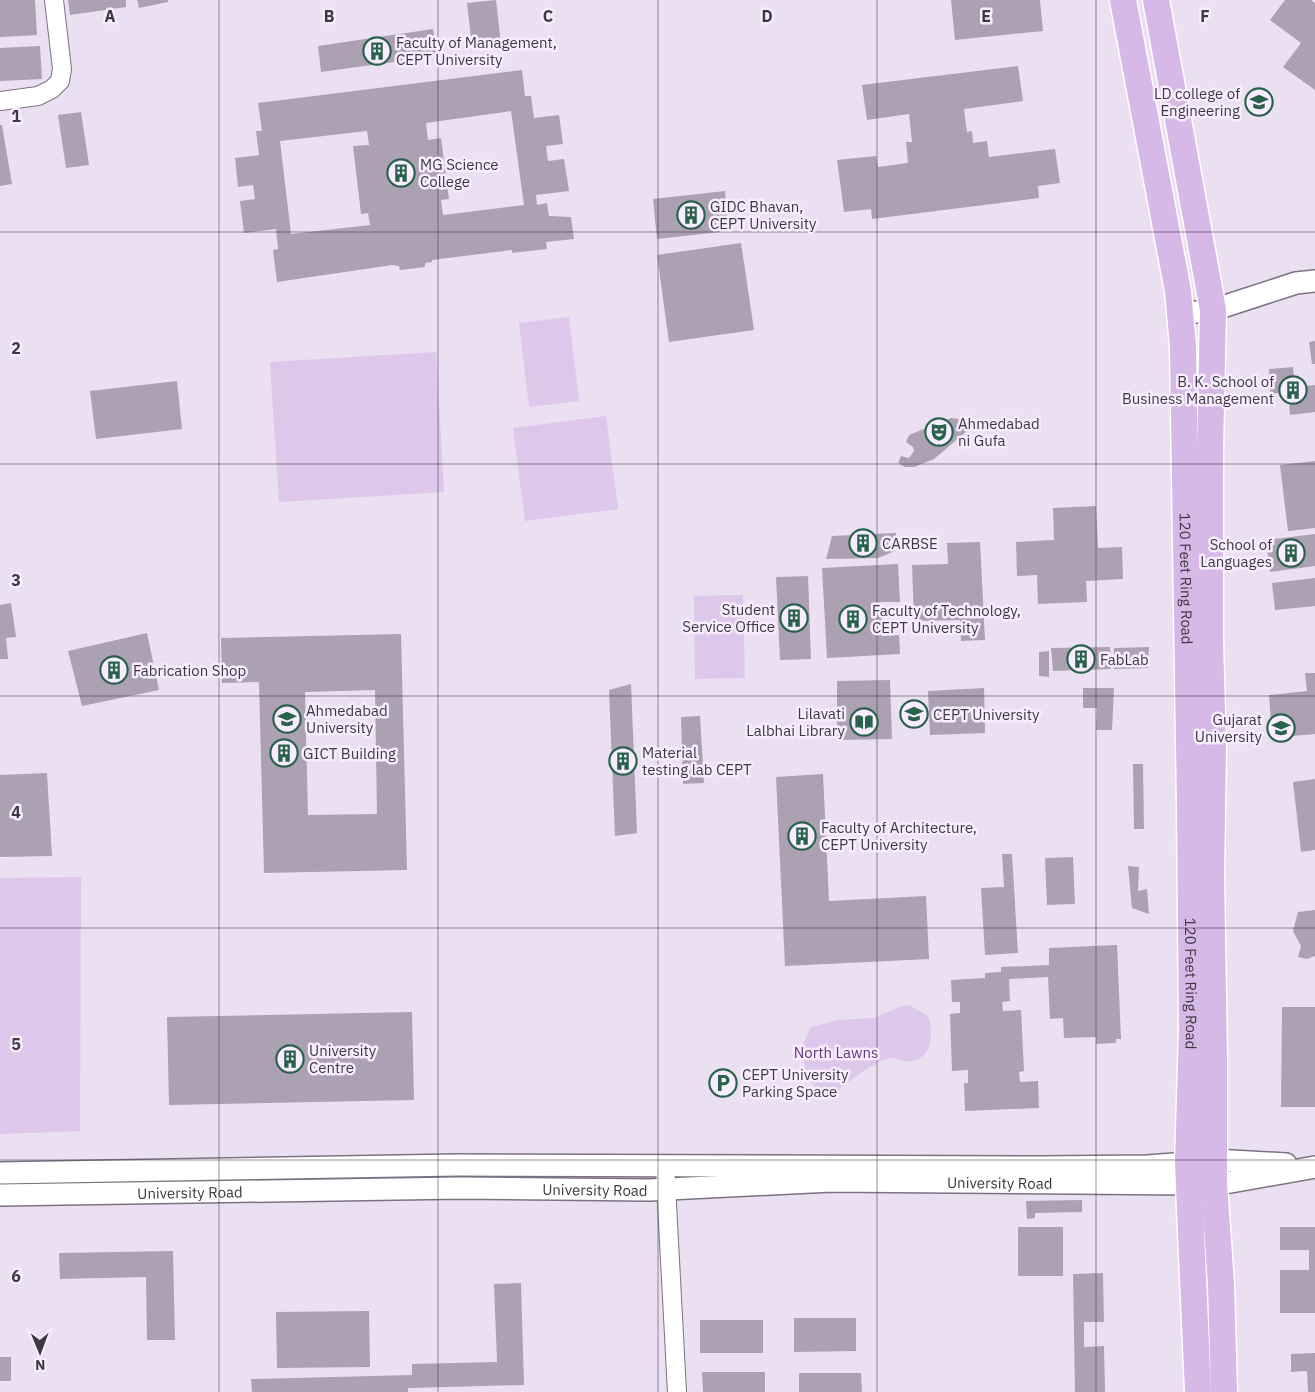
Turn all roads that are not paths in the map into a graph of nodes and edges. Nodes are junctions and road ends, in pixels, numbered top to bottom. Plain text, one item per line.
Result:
1 (54, 0) edge
2 (1123, 0) edge
3 (1156, 0) edge
4 (0, 101) edge
5 (1315, 281) edge
6 (1213, 310) junction
7 (1180, 314) junction
8 (665, 1166) junction
9 (1315, 1166) edge
10 (0, 1172) edge
11 (1201, 1173) junction
12 (667, 1189) junction
13 (0, 1195) edge
14 (677, 1392) edge
15 (1198, 1392) edge
16 (1224, 1392) edge

1 - 4 street
2 - 7 main road, 120 Feet Ring Road
3 - 6 main road, 120 Feet Ring Road
5 - 6 street
6 - 7 street
6 - 11 main road, 120 Feet Ring Road
7 - 11 main road, 120 Feet Ring Road
8 - 10 street, University Road
8 - 11 street, University Road
8 - 12 street
9 - 11 street
11 - 12 street, University Road
11 - 15 main road, 120 Feet Ring Road
11 - 16 main road, 120 Feet Ring Road
12 - 13 street, University Road
12 - 14 street

